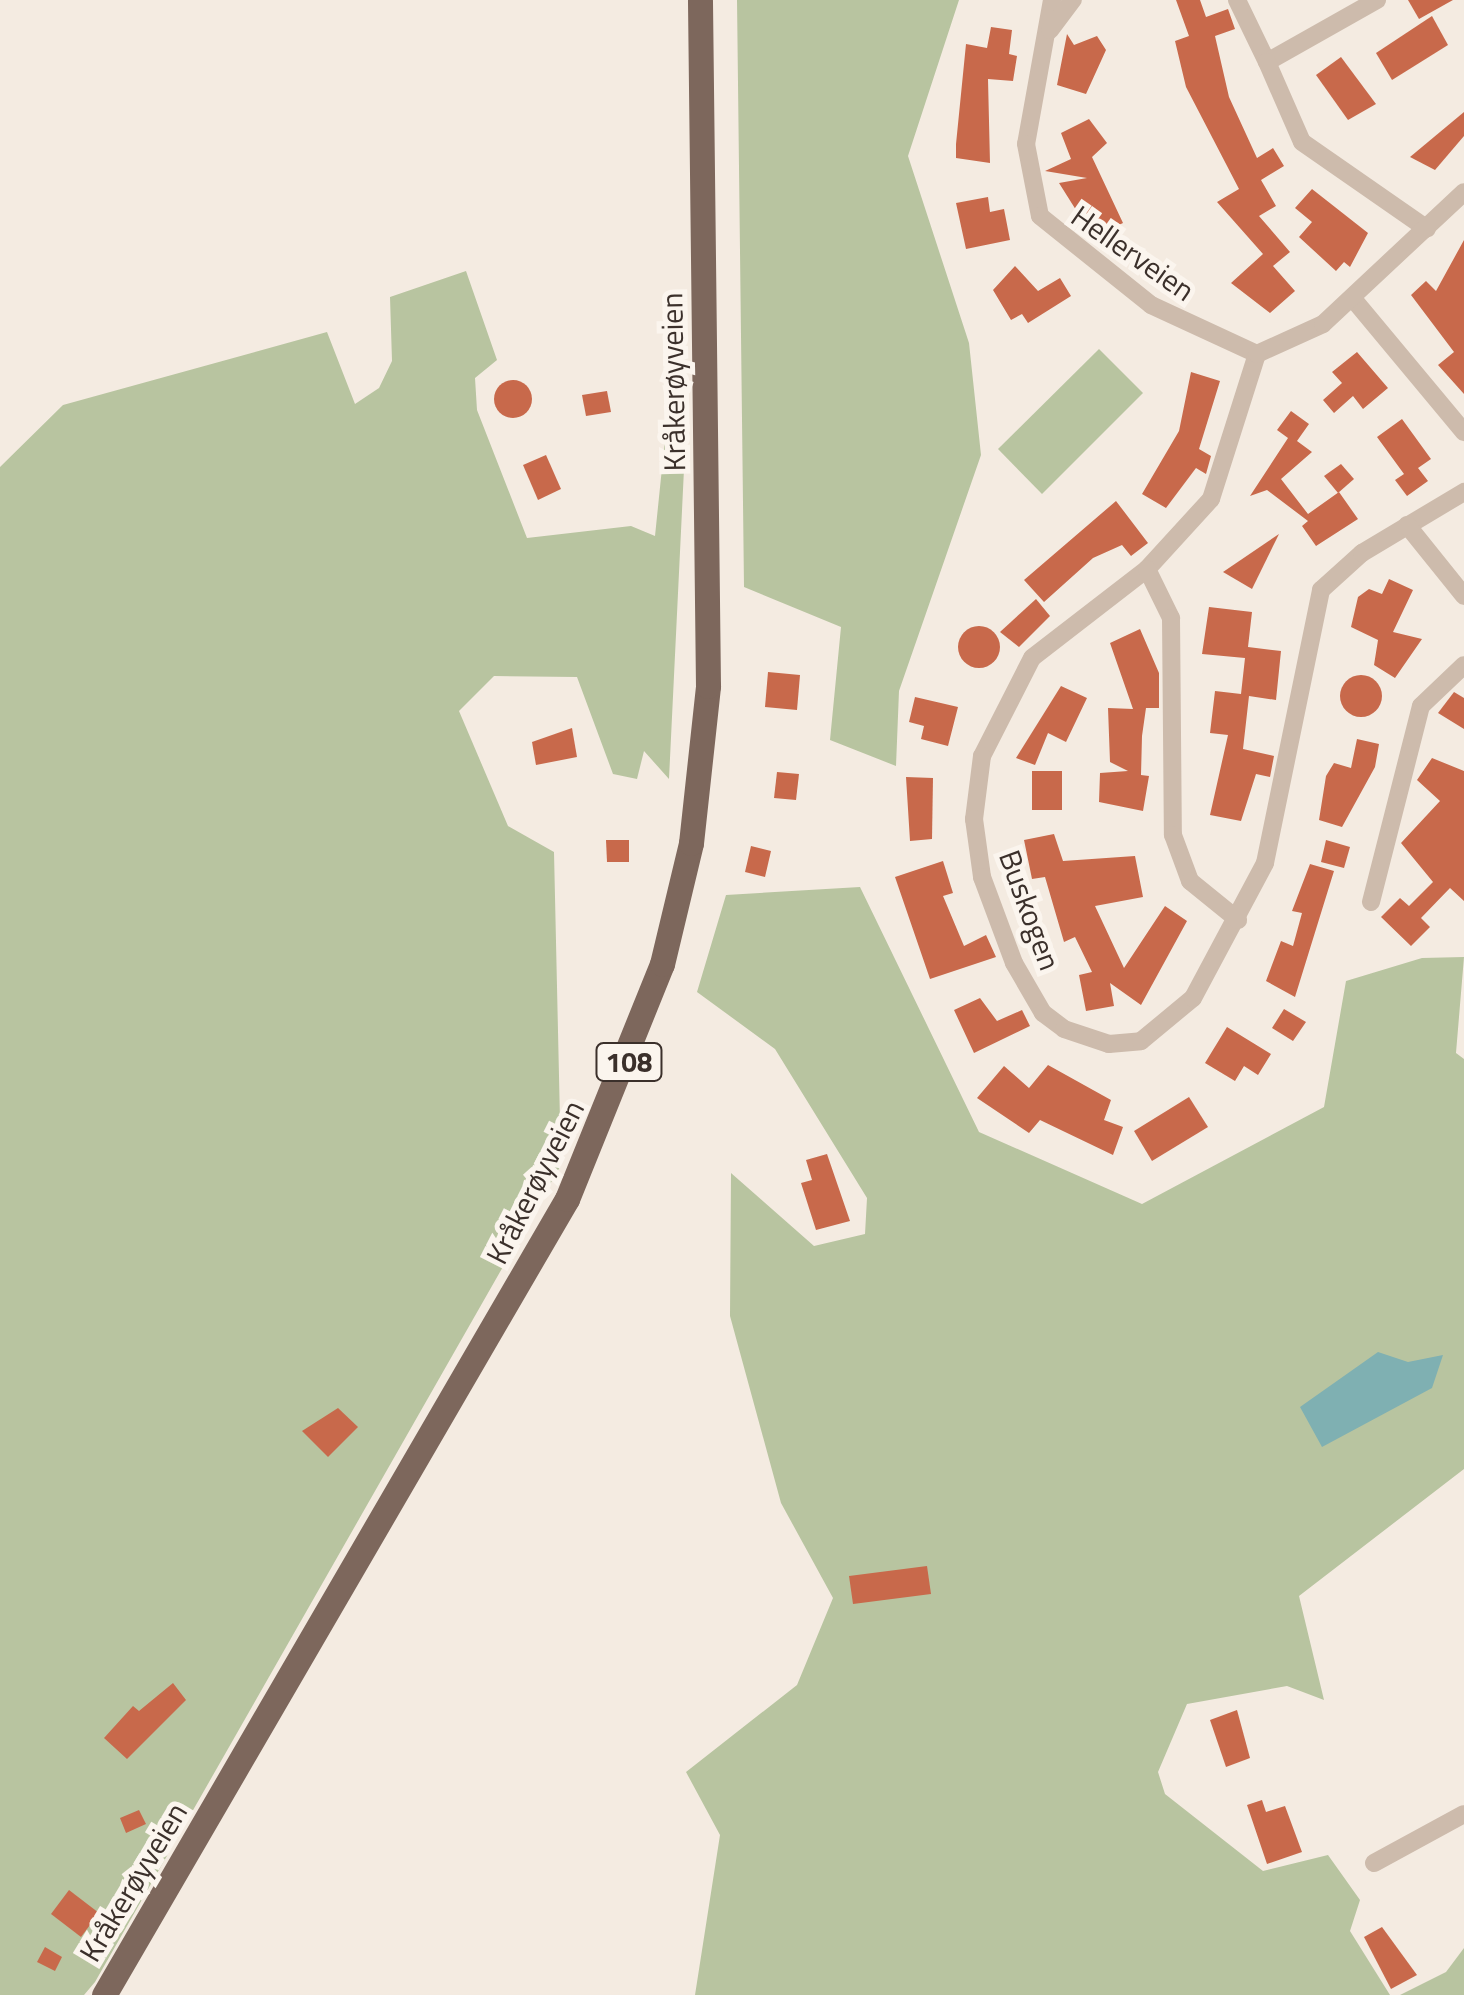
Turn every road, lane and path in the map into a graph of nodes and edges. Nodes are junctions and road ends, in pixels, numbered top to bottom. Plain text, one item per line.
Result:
1 (700, 0) edge
2 (1052, 0) edge
3 (1073, 0) edge
4 (1237, 0) edge
5 (1377, 0) edge
6 (1046, 35) junction
7 (1267, 62) junction
8 (1464, 192) edge
9 (1427, 229) junction
10 (1354, 300) junction
11 (1258, 354) junction
12 (1464, 432) edge
13 (1464, 492) edge
14 (1407, 525) junction
15 (1148, 569) junction
16 (1464, 596) edge
17 (1464, 665) edge
18 (1371, 902) dead end
19 (1238, 920) junction
20 (1464, 1814) edge
21 (1374, 1863) dead end
22 (104, 1995) edge

1 - 22 main road, Kråkerøyveien / 108
2 - 6 street, Hellerveien
3 - 6 street, Hellerveien
4 - 7 street
5 - 7 street
6 - 11 street, Hellerveien
7 - 9 street
8 - 9 street
9 - 10 street
10 - 11 street
10 - 12 street
11 - 15 street, Buskogen
13 - 14 street, Buskogen
14 - 16 street
14 - 19 street, Buskogen
15 - 19 street
15 - 19 street, Buskogen
17 - 18 street
20 - 21 street

